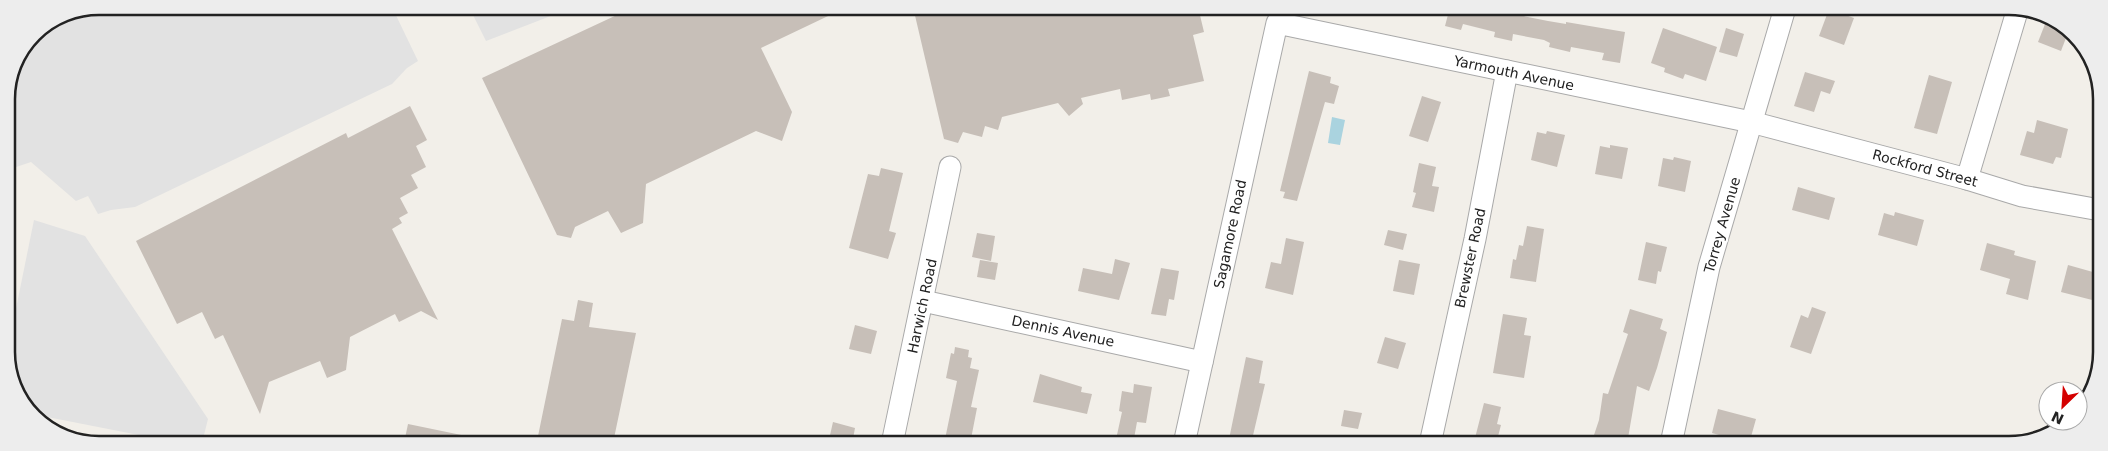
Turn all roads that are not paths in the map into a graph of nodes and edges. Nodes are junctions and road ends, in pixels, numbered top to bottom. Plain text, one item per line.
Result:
1 (1783, 15) edge
2 (2016, 16) edge
3 (1277, 23) joint
4 (1507, 71) junction
5 (1751, 122) junction
6 (950, 167) dead end
7 (1967, 179) junction
8 (2093, 209) edge
9 (923, 300) junction
10 (1202, 362) junction
11 (894, 436) edge
12 (1186, 436) edge
13 (1432, 436) edge
14 (1673, 436) edge

1 - 5 street, Torrey Avenue
2 - 7 street
3 - 4 street, Yarmouth Avenue
3 - 10 street, Sagamore Road
4 - 5 street, Yarmouth Avenue
4 - 13 street, Brewster Road
5 - 7 street, Rockford Street
5 - 14 street, Torrey Avenue
6 - 9 street, Harwich Road
7 - 8 street, Rockford Street
9 - 10 street, Dennis Avenue
9 - 11 street, Harwich Road
10 - 12 street, Sagamore Road

